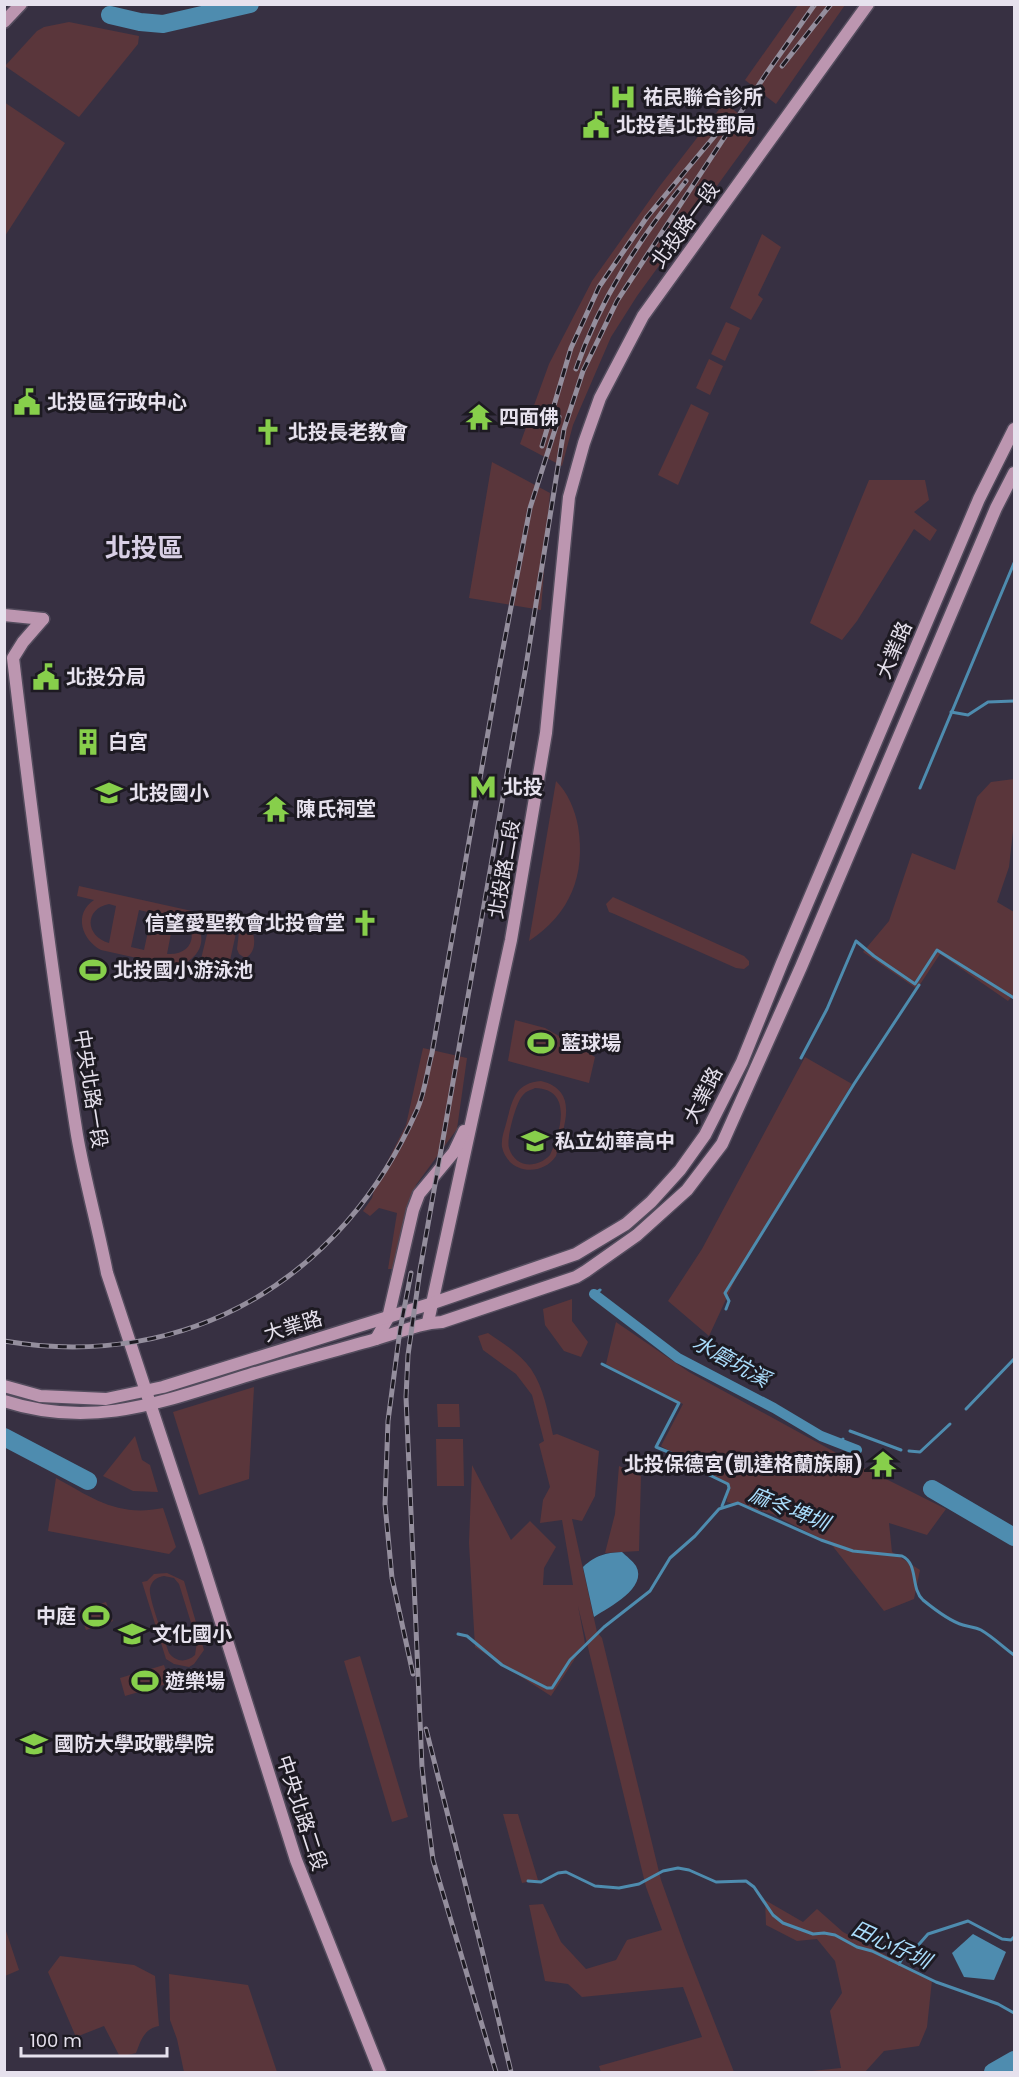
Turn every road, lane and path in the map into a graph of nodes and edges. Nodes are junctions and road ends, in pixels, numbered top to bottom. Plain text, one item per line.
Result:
1 (21, 4) edge
2 (868, 4) edge
3 (4, 22) edge
4 (1014, 429) edge
5 (1014, 473) edge
6 (571, 488) joint
7 (4, 615) edge
8 (4, 646) edge
9 (13, 658) junction
10 (473, 1110) junction
11 (433, 1304) junction
12 (388, 1317) junction
13 (428, 1322) junction
14 (376, 1339) junction
15 (4, 1386) edge
16 (146, 1391) junction
17 (4, 1401) edge
18 (151, 1406) junction
19 (202, 1561) joint
20 (380, 2073) edge

1 - 3 street
2 - 6 street, 北投路一段
4 - 11 street, 大業路
5 - 13 street, 大業路
6 - 10 street, 北投路二段
7 - 9 street
8 - 9 street
9 - 16 street, 中央北路一段
10 - 11 street
10 - 12 street
11 - 12 street, 大業路
11 - 13 street
12 - 14 street
12 - 16 street, 大業路
13 - 14 street, 大業路
14 - 18 street, 大業路
15 - 16 street, 大業路
16 - 18 street, 中央北路一段
17 - 18 street, 大業路
18 - 19 street, 中央北路一段
19 - 20 street, 中央北路二段

